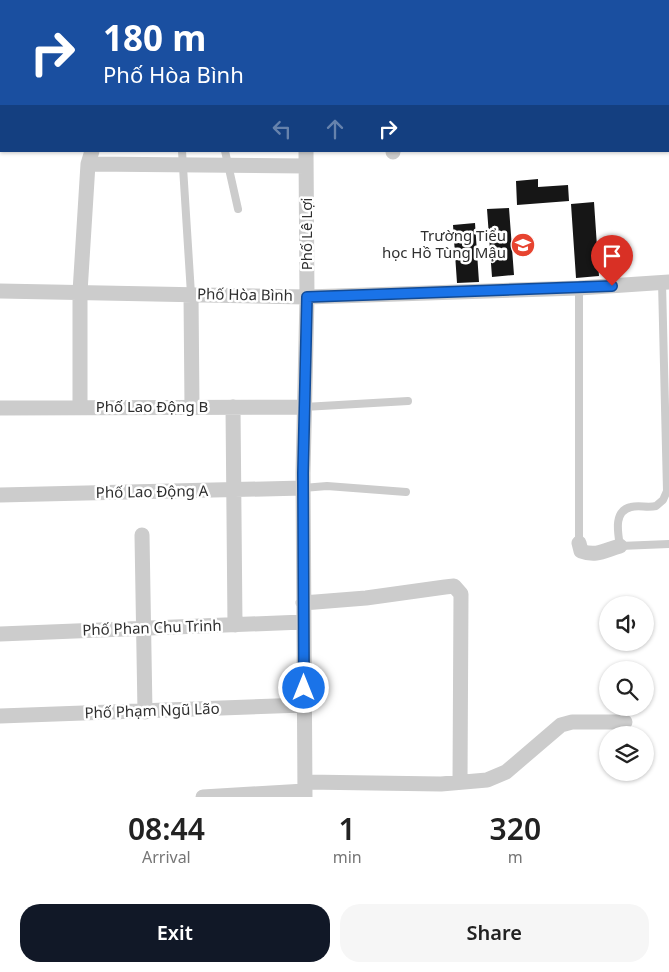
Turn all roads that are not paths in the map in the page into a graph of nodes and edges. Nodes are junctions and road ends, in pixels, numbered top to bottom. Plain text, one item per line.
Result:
1 (90, 158) edge
2 (226, 158) edge
3 (306, 158) edge
4 (183, 159) edge
5 (238, 209) dead end
6 (666, 282) edge
7 (579, 288) junction
8 (0, 291) edge
9 (80, 292) junction
10 (191, 294) junction
11 (307, 297) junction
12 (408, 401) dead end
13 (192, 407) junction
14 (233, 407) junction
15 (304, 407) junction
16 (0, 408) edge
17 (80, 408) junction
18 (303, 488) junction
19 (233, 490) junction
20 (406, 492) dead end
21 (0, 495) edge
22 (142, 535) dead end
23 (578, 543) joint
24 (669, 544) edge
25 (620, 546) junction
26 (303, 603) junction
27 (303, 622) junction
28 (235, 625) junction
29 (144, 628) junction
30 (0, 634) edge
31 (304, 705) junction
32 (145, 712) junction
33 (0, 716) edge
34 (625, 722) dead end
35 (460, 782) junction
36 (305, 790) edge
37 (229, 796) edge
38 (203, 797) edge

1 - 4 street
1 - 9 street
2 - 3 street
2 - 4 street
2 - 5 lane
3 - 11 street, Phố Lê Lợi
4 - 10 lane
6 - 7 street, Phố Hòa Bình
6 - 25 lane
7 - 11 street, Phố Hòa Bình
7 - 23 lane
8 - 9 street, Phố Hòa Bình
9 - 10 street, Phố Hòa Bình
9 - 17 street
10 - 11 street, Phố Hòa Bình
10 - 13 street
11 - 15 street, Phố Lê Lợi
12 - 15 lane
13 - 14 street, Phố Lao Động B
13 - 17 street, Phố Lao Động B
14 - 15 street, Phố Lao Động B
14 - 19 street
15 - 18 street, Phố Lê Lợi
16 - 17 street, Phố Lao Động B
18 - 19 street, Phố Lao Động A
18 - 20 lane
18 - 26 street, Phố Lê Lợi
19 - 21 street, Phố Lao Động A
19 - 28 street
22 - 29 street
23 - 25 street
24 - 25 lane
26 - 27 street, Phố Lê Lợi
26 - 35 street
27 - 28 street, Phố Phan Chu Trinh
27 - 31 street, Phố Lê Lợi
28 - 29 street, Phố Phan Chu Trinh
29 - 30 street, Phố Phan Chu Trinh
29 - 32 street
31 - 32 street, Phố Phạm Ngũ Lão
31 - 36 street, Phố Lê Lợi
32 - 33 street, Phố Phạm Ngũ Lão
34 - 35 street
35 - 36 street
36 - 37 street
37 - 38 street

